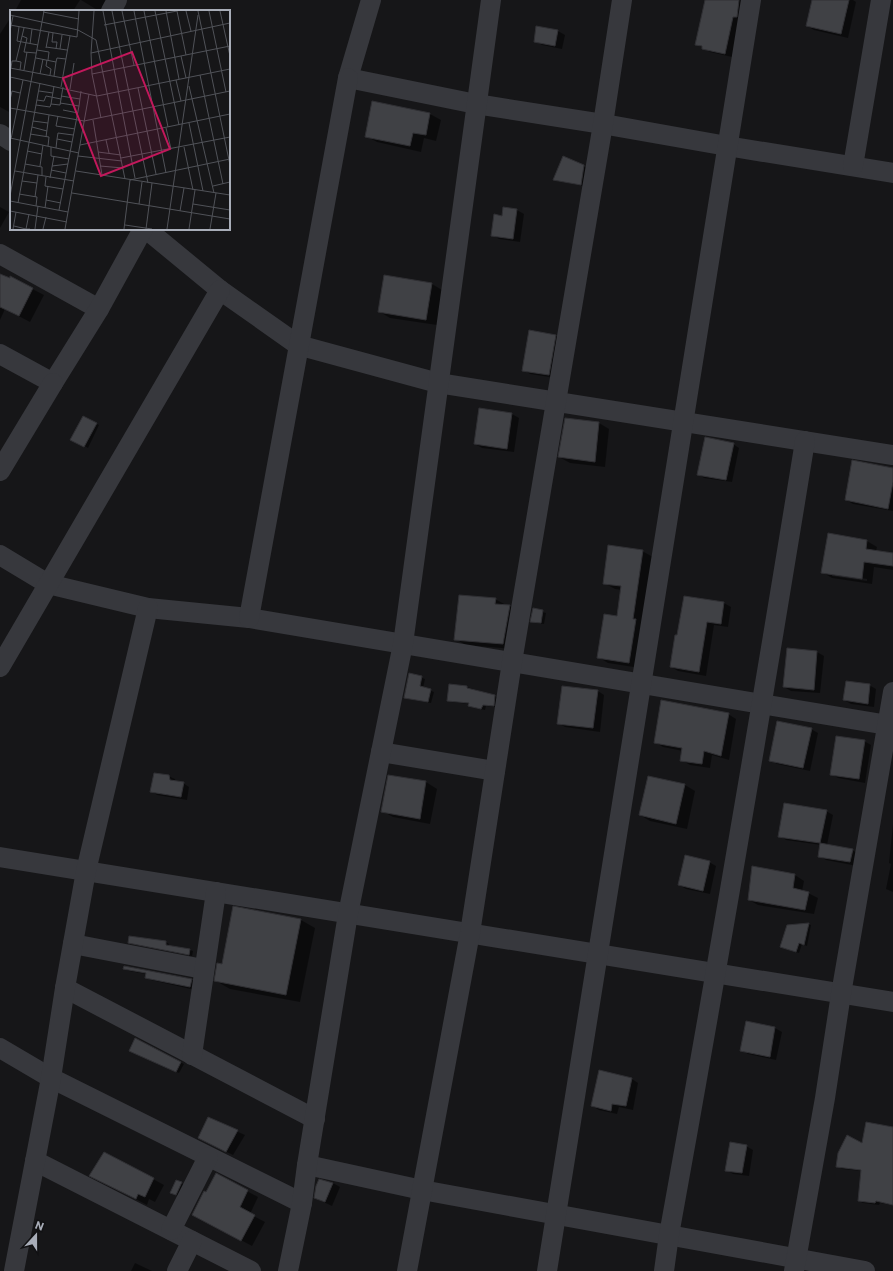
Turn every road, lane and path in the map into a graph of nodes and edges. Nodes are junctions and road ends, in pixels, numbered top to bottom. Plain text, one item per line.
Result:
1 (117, 0) edge
2 (371, 0) edge
3 (491, 0) edge
4 (622, 0) edge
5 (751, 0) edge
6 (881, 0) edge
7 (112, 10) edge
8 (348, 78) junction
9 (476, 104) junction
10 (603, 124) junction
11 (0, 134) edge
12 (10, 140) edge
13 (727, 146) junction
14 (853, 166) junction
15 (893, 173) edge
16 (142, 230) edge
17 (147, 230) edge
18 (0, 254) edge
19 (220, 290) junction
20 (99, 309) junction
21 (298, 345) junction
22 (0, 354) edge
23 (53, 383) junction
24 (438, 383) junction
25 (555, 402) junction
26 (683, 422) junction
27 (805, 441) junction
28 (893, 455) edge
29 (3, 459) edge
30 (0, 555) edge
31 (48, 584) junction
32 (148, 608) junction
33 (249, 618) junction
34 (403, 644) junction
35 (512, 662) junction
36 (0, 666) edge
37 (641, 684) junction
38 (893, 692) edge
39 (762, 704) junction
40 (890, 726) edge
41 (381, 752) junction
42 (495, 771) junction
43 (0, 857) edge
44 (86, 871) junction
45 (216, 892) junction
46 (348, 914) junction
47 (470, 933) junction
48 (72, 944) junction
49 (598, 954) junction
50 (203, 969) junction
51 (717, 973) junction
52 (65, 988) junction
53 (841, 994) junction
54 (893, 1002) edge
55 (0, 1048) edge
56 (192, 1055) junction
57 (51, 1078) junction
58 (315, 1119) junction
59 (208, 1157) junction
60 (35, 1161) junction
61 (307, 1165) junction
62 (422, 1190) junction
63 (302, 1203) junction
64 (556, 1214) junction
65 (171, 1230) junction
66 (669, 1235) junction
67 (192, 1241) junction
68 (0, 1262) edge
69 (795, 1264) edge
70 (14, 1271) edge
71 (177, 1271) edge
72 (251, 1271) edge
73 (288, 1271) edge
74 (407, 1271) edge
75 (546, 1271) edge
76 (664, 1271) edge
77 (865, 1271) edge

1 - 7 street
2 - 8 street
3 - 9 street
4 - 10 street
5 - 13 street
6 - 14 street
8 - 9 street
8 - 21 street
9 - 10 street
9 - 24 street
10 - 13 street
10 - 25 street
11 - 12 street
13 - 14 street
13 - 26 street
14 - 15 street
16 - 20 street
17 - 19 street
18 - 20 street
19 - 21 street
19 - 31 street
20 - 23 street
21 - 24 street
21 - 33 street
22 - 23 street
23 - 29 street
24 - 25 street
24 - 34 street
25 - 26 street
25 - 35 street
26 - 27 street
26 - 37 street
27 - 28 street
27 - 39 street
30 - 31 street
31 - 32 street
31 - 36 street
32 - 33 street
32 - 44 street
33 - 34 street
34 - 35 street
34 - 41 street
35 - 37 street
35 - 42 street
37 - 39 street
37 - 49 street
38 - 40 street
39 - 40 street
39 - 51 street
40 - 53 street
41 - 42 street
41 - 46 street
42 - 47 street
43 - 44 street
44 - 45 street
44 - 48 street
45 - 46 street
45 - 50 street
46 - 47 street
46 - 58 street
47 - 49 street
47 - 62 street
48 - 50 street
48 - 52 street
49 - 51 street
49 - 64 street
50 - 56 street
51 - 53 street
51 - 66 street
52 - 56 street
52 - 57 street
53 - 54 street
53 - 69 street
55 - 57 street
56 - 58 street
57 - 59 street
57 - 60 street
58 - 61 street
59 - 63 street
59 - 65 street
60 - 65 street
60 - 70 street
61 - 62 street
61 - 63 street
62 - 64 street
62 - 74 street
63 - 73 street
64 - 66 street
64 - 75 street
65 - 67 street
66 - 69 street
66 - 76 street
67 - 71 street
67 - 72 street
68 - 70 street
69 - 77 street

